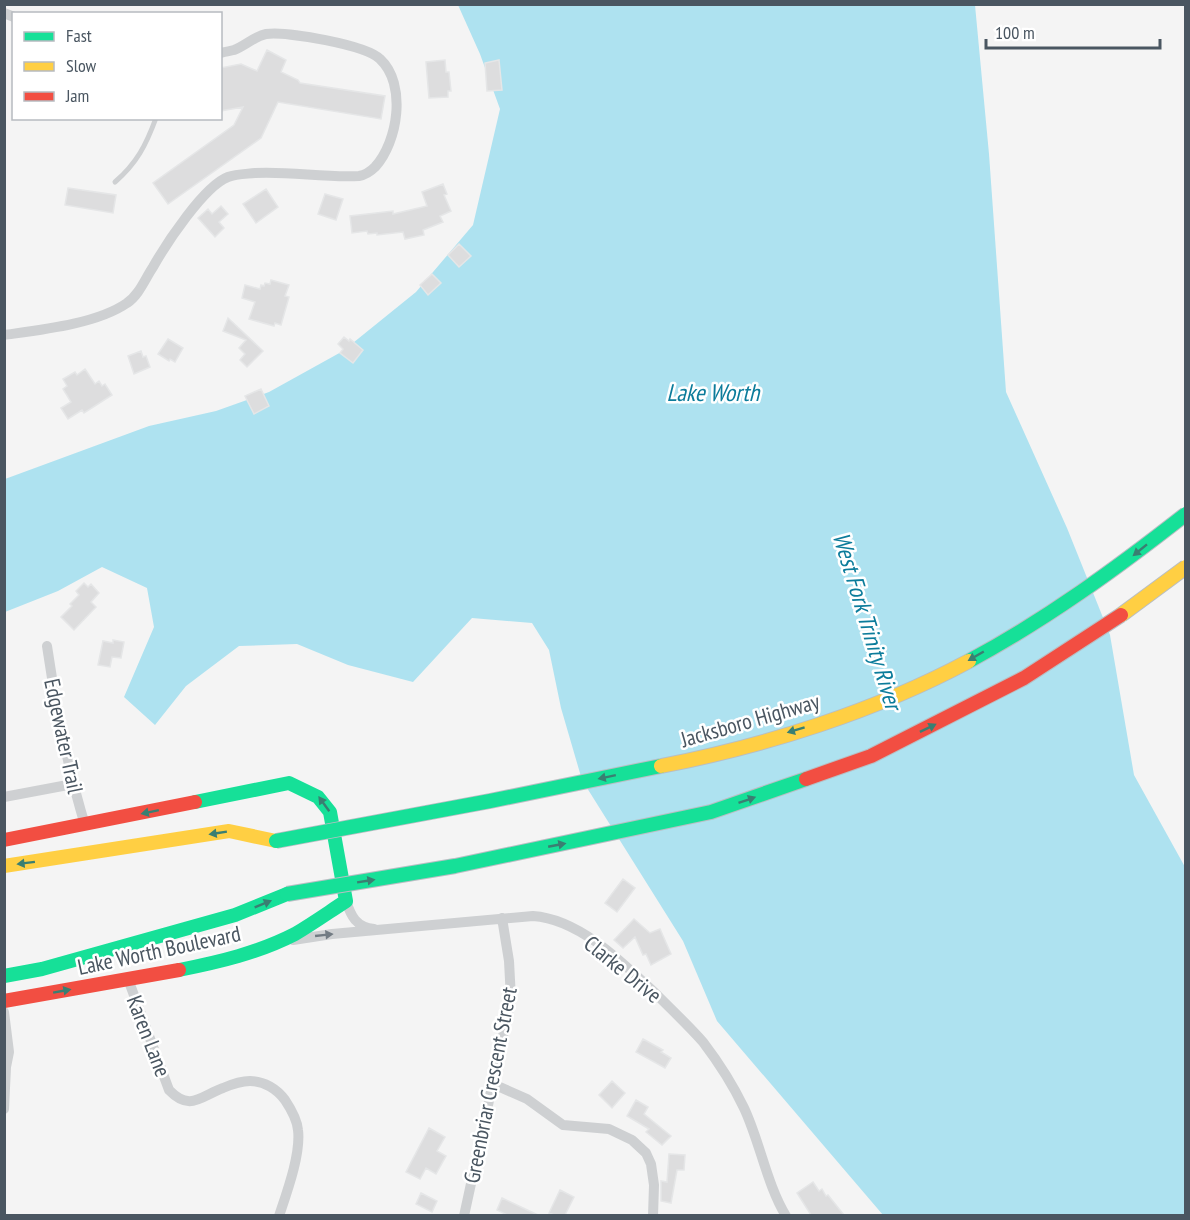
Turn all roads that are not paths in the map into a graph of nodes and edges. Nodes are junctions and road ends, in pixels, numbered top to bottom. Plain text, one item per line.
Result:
1 (222, 53) edge
2 (155, 120) edge
3 (115, 182) dead end
4 (4, 335) edge
5 (1185, 514) edge
6 (1185, 567) edge
7 (47, 646) dead end
8 (73, 784) junction
9 (4, 797) edge
10 (85, 825) junction
11 (4, 840) edge
12 (4, 866) edge
13 (346, 901) junction
14 (502, 918) junction
15 (380, 929) junction
16 (268, 946) junction
17 (4, 976) edge
18 (128, 979) junction
19 (4, 1001) edge
20 (4, 1012) edge
21 (6, 1042) edge
22 (493, 1084) junction
23 (4, 1109) edge
24 (279, 1215) edge
25 (464, 1215) edge
26 (652, 1215) edge
27 (786, 1215) edge

1 - 4 street
2 - 3 lane
5 -> 12 main road, Jacksboro Highway, bridge
17 -> 6 main road, bridge
7 - 8 street, Edgewater Trail
8 - 9 street
8 - 10 street, Edgewater Trail
10 - 11 main road
13 -> 10 main road
13 - 15 street
13 - 16 main road, Lake Worth Boulevard
14 - 15 street, Clarke Drive
14 - 22 street, Greenbriar Crescent Street
14 - 27 street, Clarke Drive
16 -> 15 street, Clarke Drive
16 - 18 main road, Lake Worth Boulevard
19 -> 18 main road, Lake Worth Boulevard
18 - 24 street, Karen Lane
20 - 21 street
21 - 23 street
22 - 25 street, Greenbriar Crescent Street
22 - 26 street

